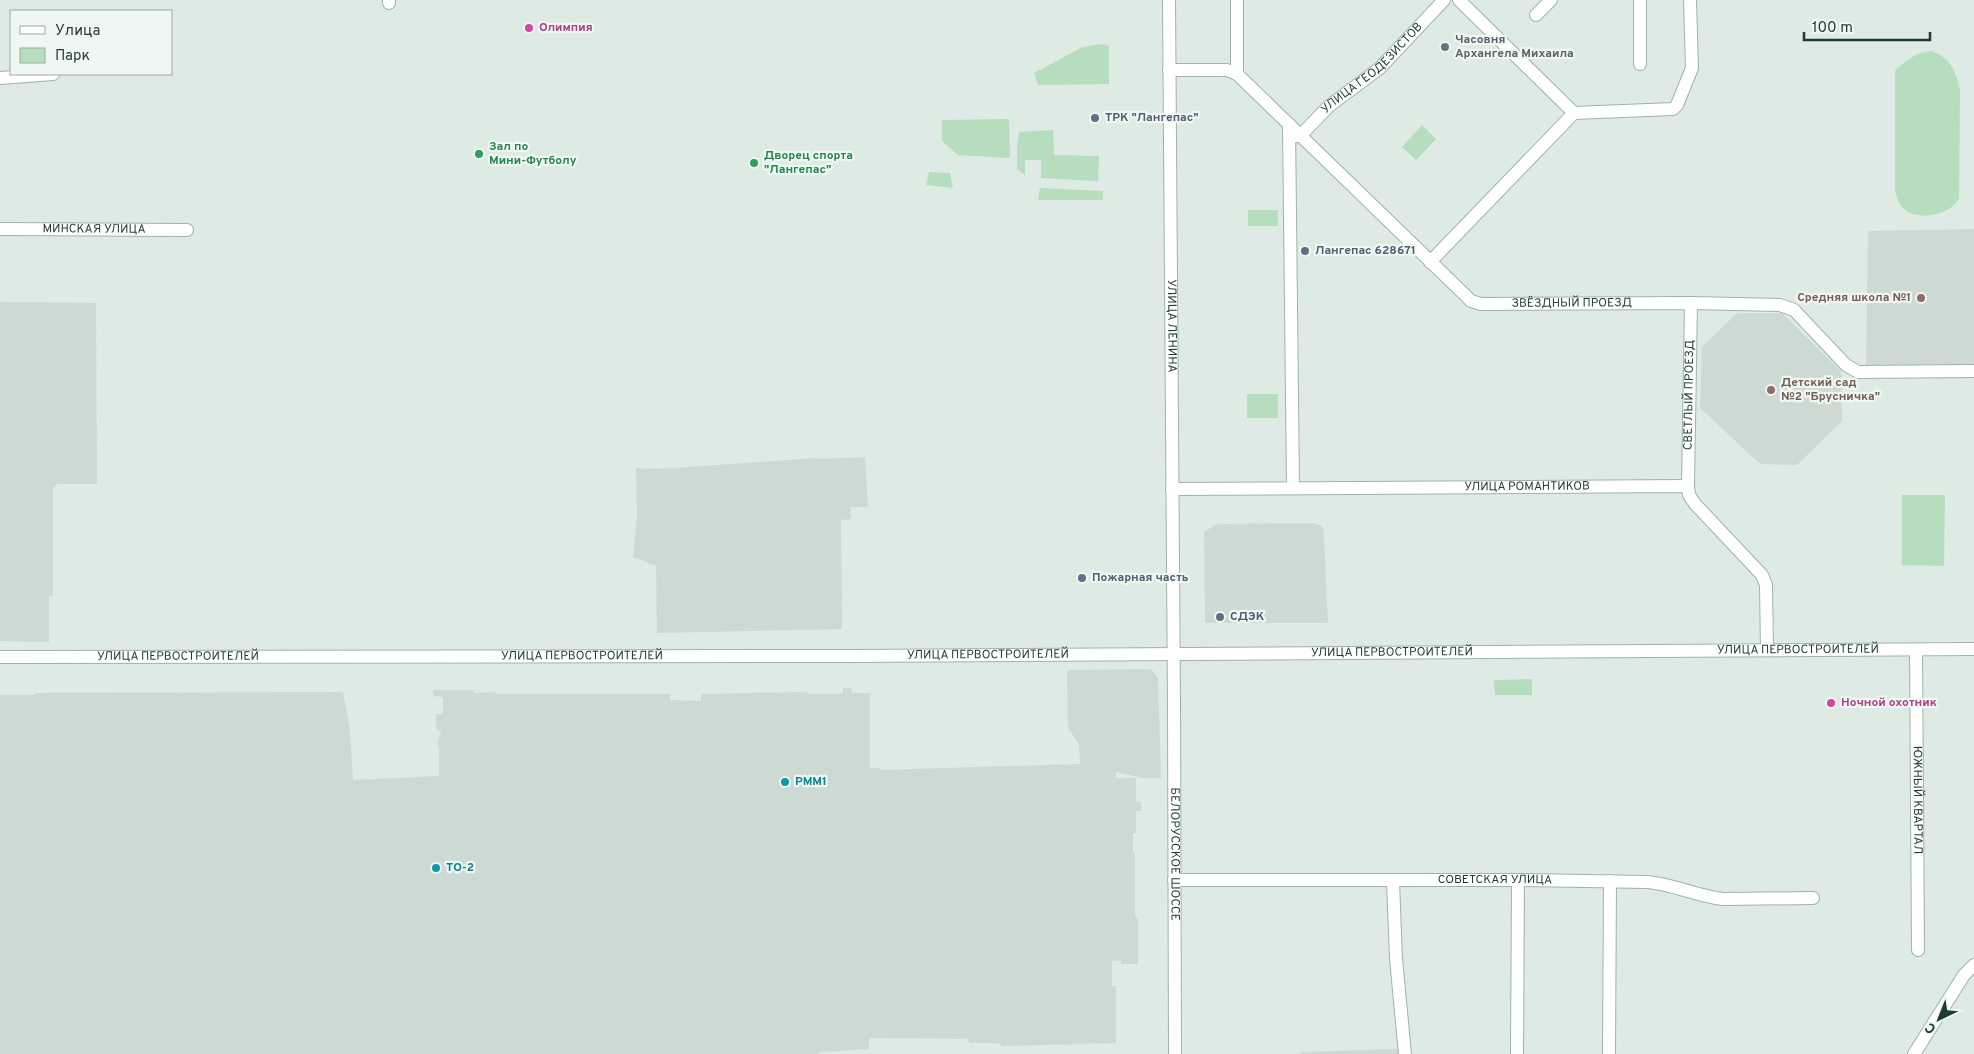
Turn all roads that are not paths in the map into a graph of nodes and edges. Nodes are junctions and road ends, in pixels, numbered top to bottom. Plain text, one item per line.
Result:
1 (1169, 0) edge
2 (1237, 0) edge
3 (1444, 0) edge
4 (1459, 0) edge
5 (1551, 0) edge
6 (1640, 0) edge
7 (1690, 0) edge
8 (1536, 14) dead end
9 (1640, 64) dead end
10 (1169, 70) junction
11 (1237, 74) junction
12 (40, 75) edge
13 (0, 78) edge
14 (1574, 113) junction
15 (1295, 136) junction
16 (0, 229) edge
17 (187, 230) dead end
18 (1430, 262) junction
19 (1692, 303) junction
20 (1974, 371) edge
21 (1688, 486) junction
22 (1292, 488) junction
23 (1172, 489) junction
24 (1974, 649) edge
25 (1767, 650) junction
26 (1916, 650) junction
27 (1173, 653) junction
28 (0, 657) edge
29 (1174, 880) junction
30 (1393, 880) junction
31 (1518, 880) junction
32 (1610, 881) junction
33 (1813, 898) dead end
34 (1918, 950) dead end
35 (1974, 966) edge
36 (1175, 1054) edge
37 (1405, 1054) edge
38 (1517, 1054) edge
39 (1609, 1054) edge
40 (1914, 1054) edge

1 - 10 street, УЛИЦА ЛЕНИНА
2 - 11 street
3 - 15 street, УЛИЦА ГЕОДЕЗИСТОВ
4 - 14 street
5 - 8 street
6 - 9 street
7 - 14 street
10 - 11 street
10 - 23 street, УЛИЦА ЛЕНИНА
11 - 15 street, ЗВЁЗДНЫЙ ПРОЕЗД
12 - 13 street
14 - 18 street
15 - 18 street, ЗВЁЗДНЫЙ ПРОЕЗД
15 - 22 street
16 - 17 street, МИНСКАЯ УЛИЦА
18 - 19 street, ЗВЁЗДНЫЙ ПРОЕЗД
19 - 20 street, ЗВЁЗДНЫЙ ПРОЕЗД
19 - 21 street, СВЕТЛЫЙ ПРОЕЗД
21 - 22 street, УЛИЦА РОМАНТИКОВ
21 - 25 street
22 - 23 street, УЛИЦА РОМАНТИКОВ
23 - 27 street, УЛИЦА ЛЕНИНА
24 - 26 street, УЛИЦА ПЕРВОСТРОИТЕЛЕЙ
25 - 26 street, УЛИЦА ПЕРВОСТРОИТЕЛЕЙ
25 - 27 street, УЛИЦА ПЕРВОСТРОИТЕЛЕЙ
26 - 34 street, ЮЖНЫЙ КВАРТАЛ
27 - 28 street, УЛИЦА ПЕРВОСТРОИТЕЛЕЙ
27 - 29 street, БЕЛОРУССКОЕ ШОССЕ
29 - 30 street, СОВЕТСКАЯ УЛИЦА
29 - 36 street, БЕЛОРУССКОЕ ШОССЕ
30 - 31 street, СОВЕТСКАЯ УЛИЦА
30 - 37 street
31 - 32 street, СОВЕТСКАЯ УЛИЦА
31 - 38 street
32 - 33 street, СОВЕТСКАЯ УЛИЦА
32 - 39 street
35 - 40 street

